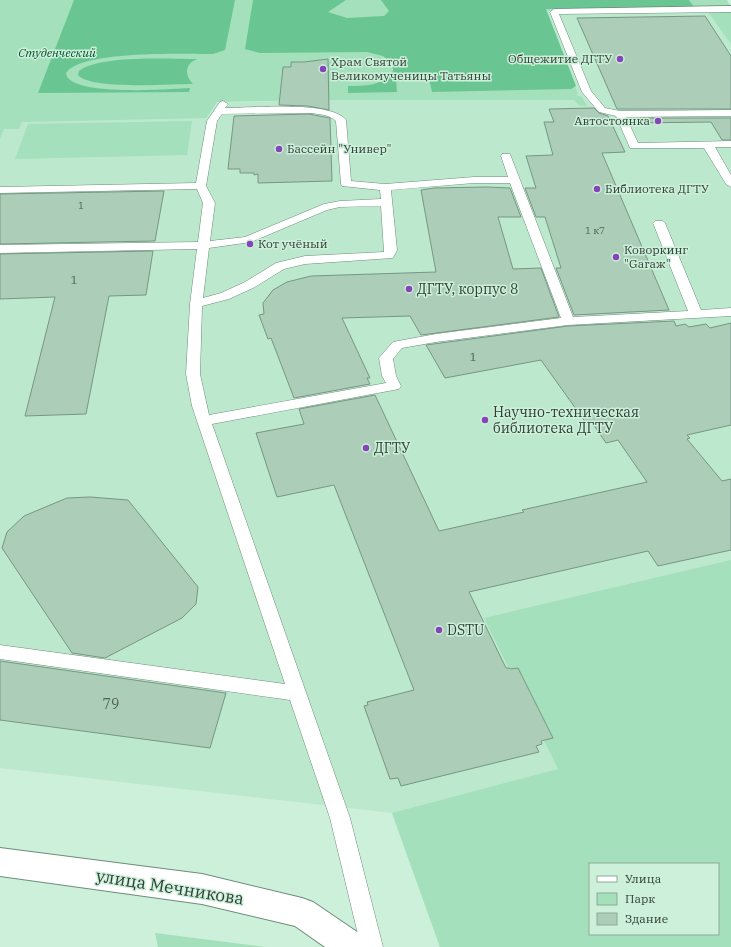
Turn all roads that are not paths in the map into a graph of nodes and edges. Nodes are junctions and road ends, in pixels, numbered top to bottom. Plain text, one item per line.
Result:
1 (731, 9) edge
2 (731, 113) edge
3 (620, 114) junction
4 (731, 144) edge
5 (708, 145) junction
6 (506, 156) dead end
7 (514, 180) junction
8 (731, 184) edge
9 (201, 186) junction
10 (385, 187) junction
11 (0, 190) edge
12 (386, 202) junction
13 (659, 223) dead end
14 (204, 246) junction
15 (0, 249) edge
16 (196, 304) junction
17 (731, 312) edge
18 (696, 314) junction
19 (568, 321) junction
20 (204, 420) junction
21 (0, 652) edge
22 (297, 693) junction
23 (0, 862) edge
24 (352, 947) edge
25 (372, 947) edge

1 - 3 lane
2 - 3 lane
3 - 5 lane
4 - 5 lane
5 - 8 lane
6 - 7 lane
7 - 10 lane
7 - 19 lane
9 - 10 lane
9 - 11 lane
9 - 14 lane
10 - 12 lane
12 - 14 lane
12 - 16 lane
13 - 18 lane
14 - 15 lane
14 - 16 lane
16 - 20 lane
17 - 18 lane
18 - 19 lane
19 - 20 lane
20 - 22 lane
21 - 22 lane
22 - 25 lane
23 - 24 main road, улица Мечникова

